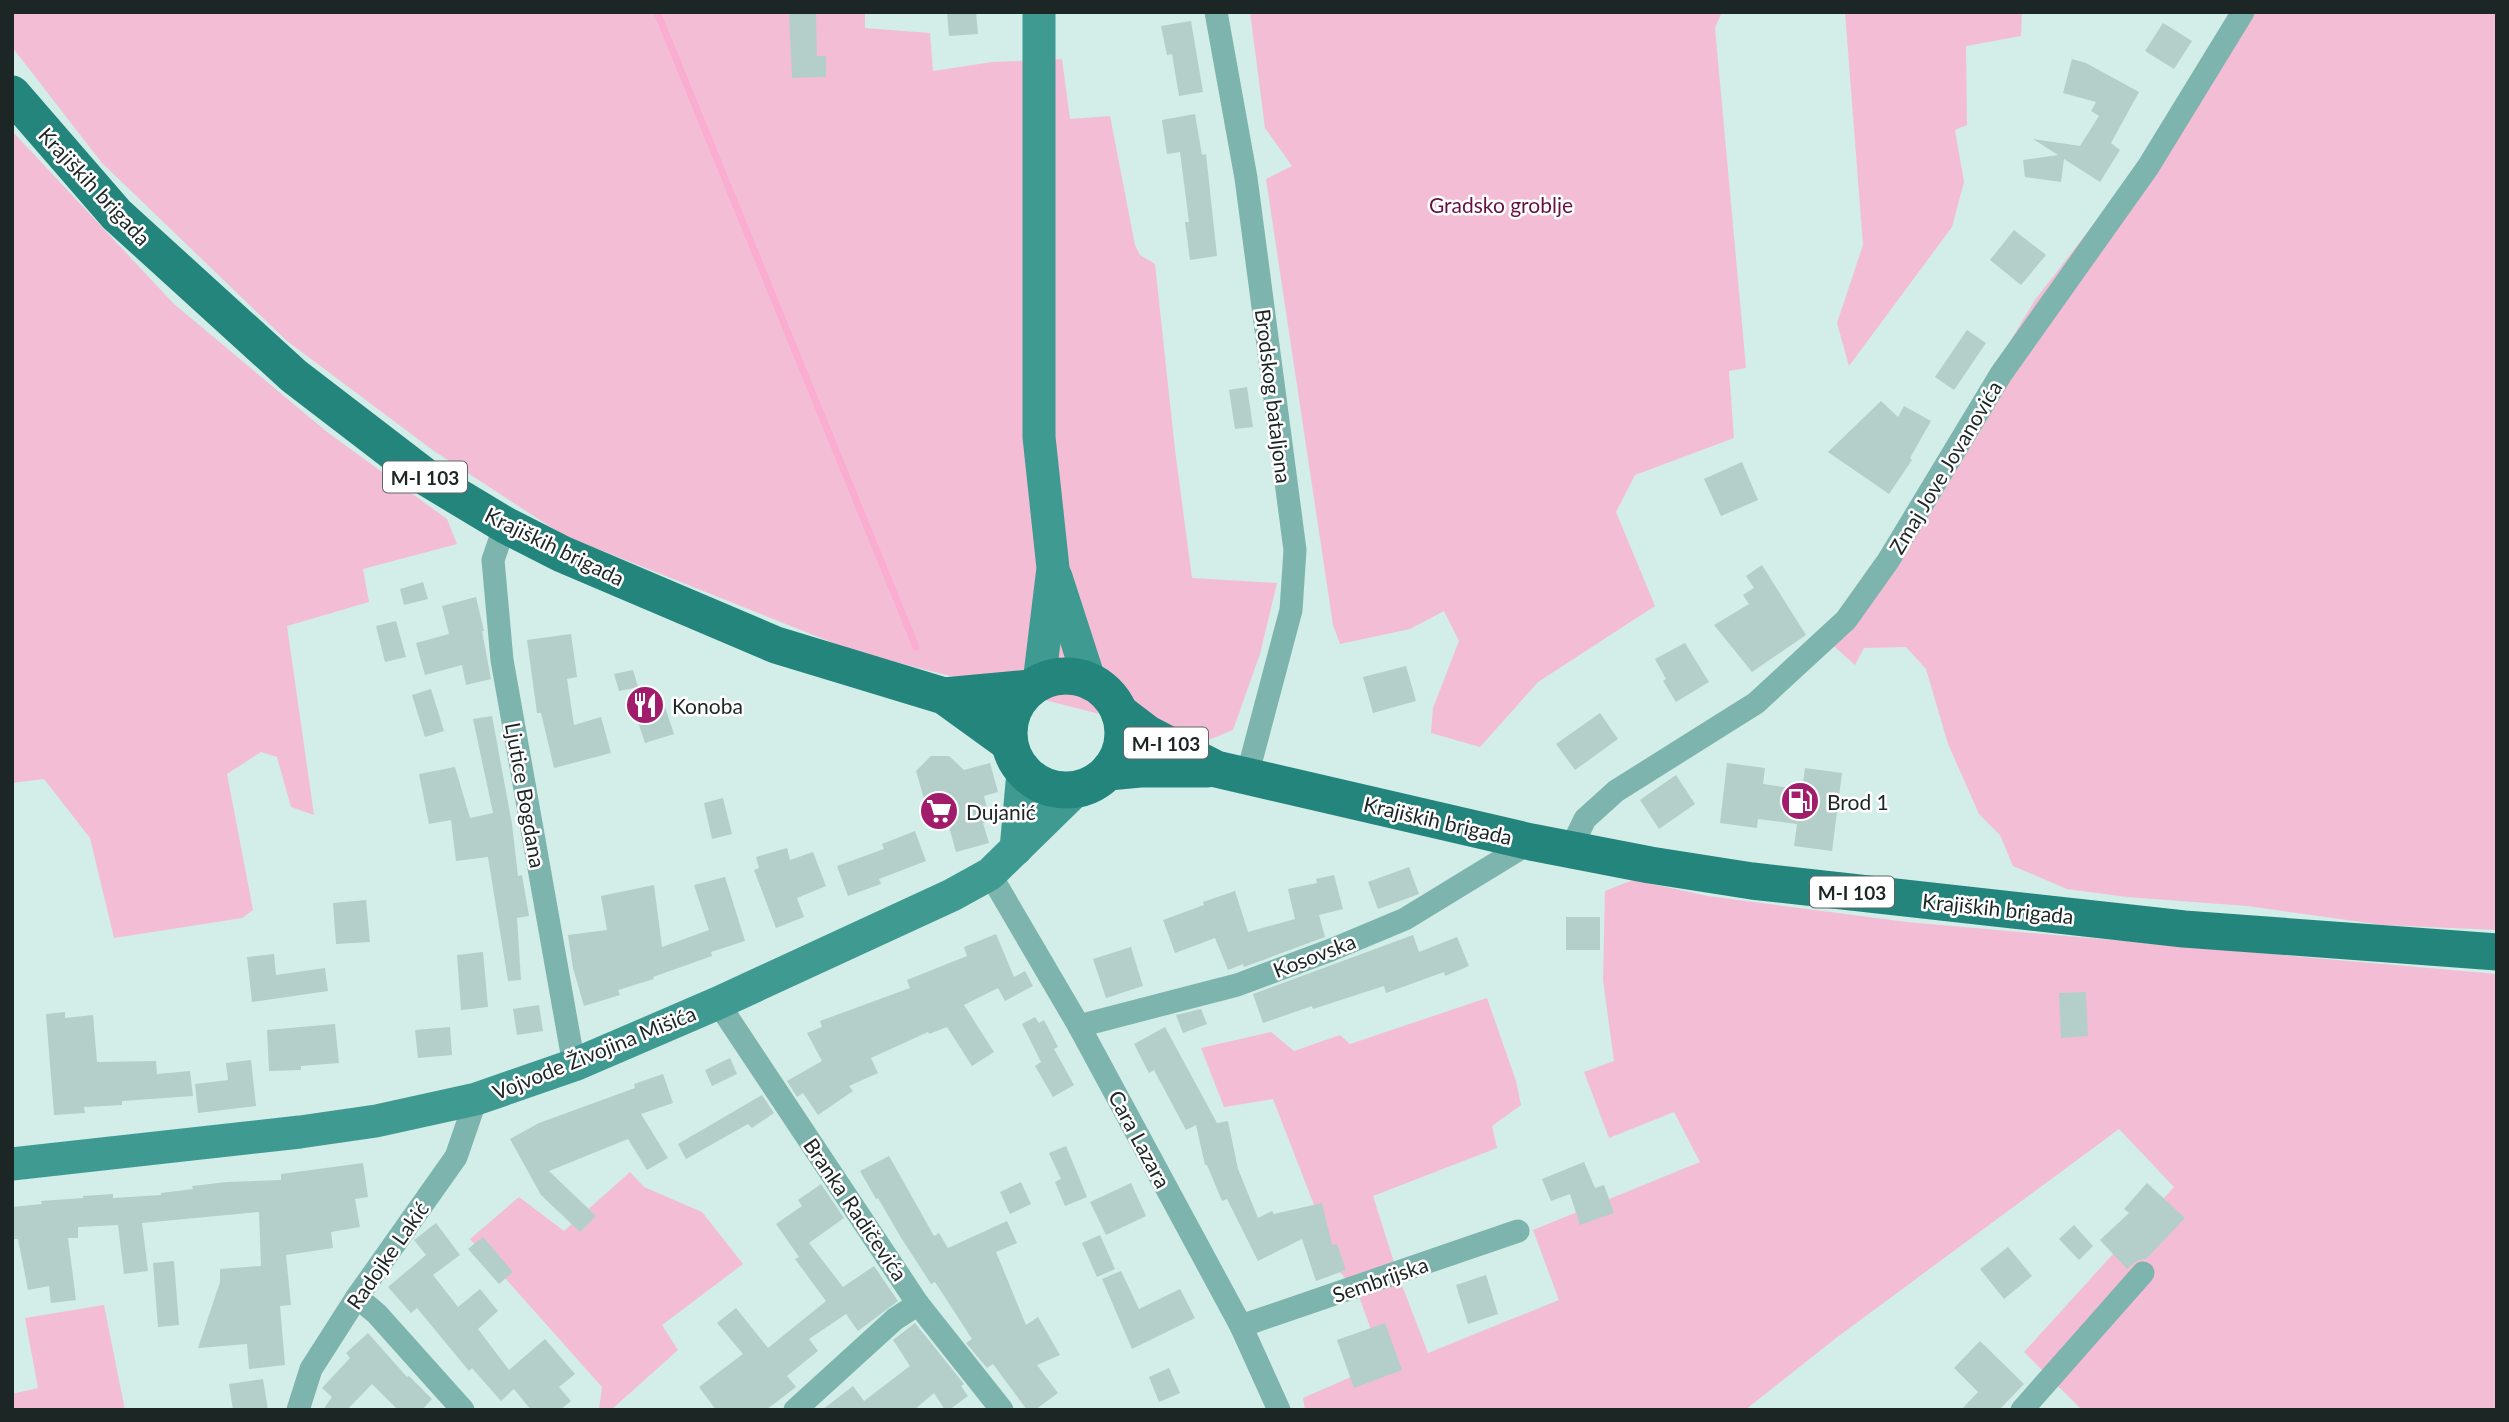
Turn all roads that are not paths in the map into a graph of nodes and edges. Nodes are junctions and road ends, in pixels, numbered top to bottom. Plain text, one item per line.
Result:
1 (1039, 12) edge
2 (1216, 12) edge
3 (2243, 12) edge
4 (12, 94) edge
5 (505, 525) junction
6 (1053, 568) junction
7 (1090, 682) junction
8 (1035, 685) junction
9 (944, 696) junction
10 (1119, 712) junction
11 (1016, 757) junction
12 (1108, 772) junction
13 (1232, 773) junction
14 (1075, 791) junction
15 (1531, 842) junction
16 (1571, 848) junction
17 (1016, 849) junction
18 (990, 874) junction
19 (2497, 952) edge
20 (718, 1003) junction
21 (1079, 1026) junction
22 (574, 1065) junction
23 (476, 1099) junction
24 (12, 1164) edge
25 (1518, 1231) dead end
26 (2143, 1273) dead end
27 (357, 1297) junction
28 (918, 1304) junction
29 (1241, 1326) junction
30 (298, 1410) edge
31 (463, 1410) edge
32 (795, 1410) edge
33 (1002, 1410) edge
34 (1279, 1410) edge
35 (2022, 1410) edge

1 - 6 street
2 - 13 street, Brodskog bataljona
3 - 16 street, Zmaj Jove Jovanovića
4 - 5 main road, Krajiških brigada / M-I 103
5 - 9 main road, Krajiških brigada / M-I 103
5 - 22 street, Ljutice Bogdana
6 - 7 street
6 - 8 street
7 - 8 main road, M-I 103
7 - 10 main road, M-I 103
8 - 9 main road, Krajiških brigada / M-I 103
8 - 11 main road
9 - 11 main road, Krajiških brigada / M-I 103
10 - 12 main road, M-I 103
10 - 13 main road, Krajiških brigada / M-I 103
11 - 14 main road, M-I 103
11 - 17 street
12 - 13 main road, Krajiških brigada / M-I 103
12 - 14 main road, M-I 103
13 - 15 main road, Krajiških brigada / M-I 103
14 - 17 street, Vojvode Živojina Mišića
15 - 16 main road, Krajiških brigada / M-I 103
15 - 21 street, Kosovska
16 - 19 main road, Krajiških brigada / M-I 103
17 - 18 street, Vojvode Živojina Mišića
18 - 20 street, Vojvode Živojina Mišića
18 - 21 street, Cara Lazara
20 - 22 street, Vojvode Živojina Mišića
20 - 28 street, Branka Radičevića
21 - 29 street, Cara Lazara
22 - 23 street, Vojvode Živojina Mišića
23 - 24 street, Vojvode Živojina Mišića
23 - 27 street, Radojke Lakić
25 - 29 street, Sembrijska
26 - 35 street
27 - 30 street, Radojke Lakić
27 - 31 street
28 - 32 street
28 - 33 street, Branka Radičevića
29 - 34 street, Cara Lazara

